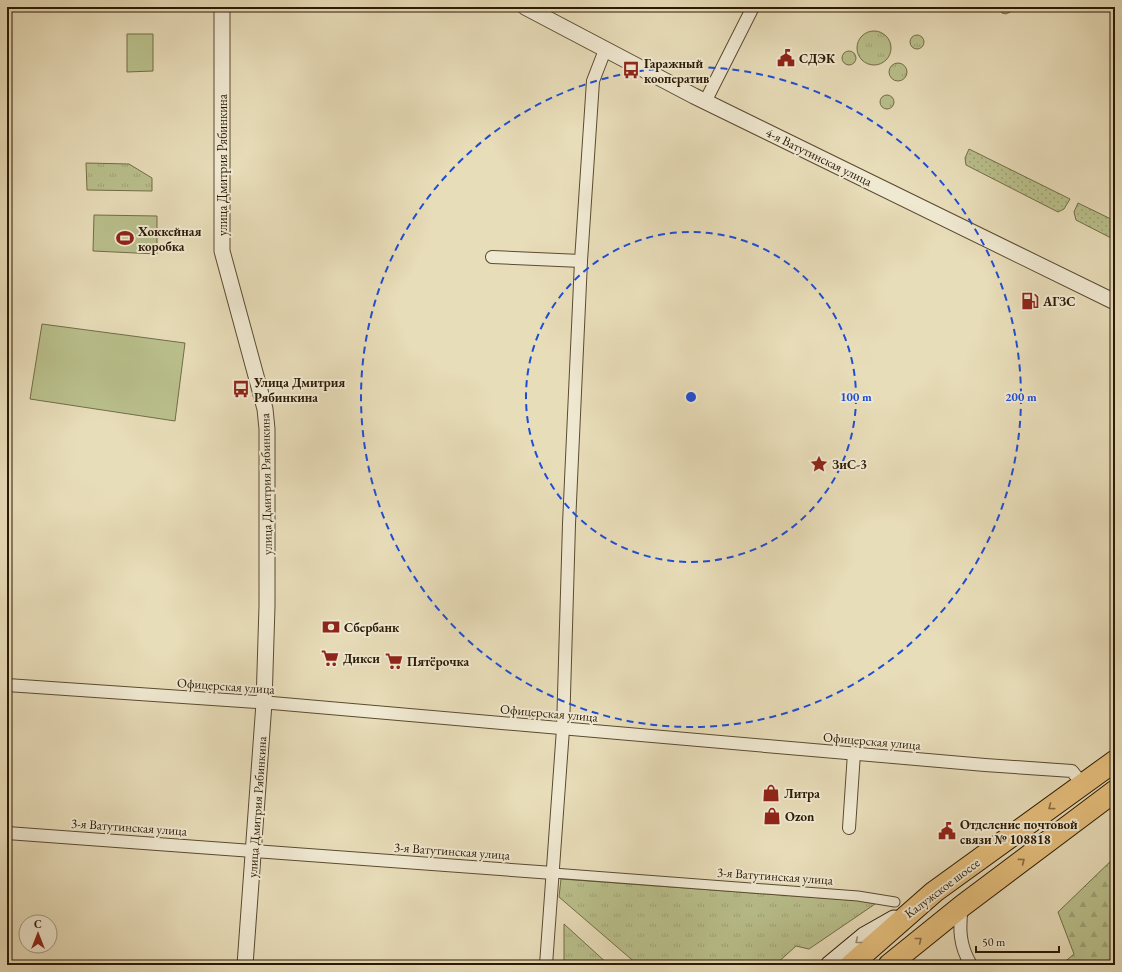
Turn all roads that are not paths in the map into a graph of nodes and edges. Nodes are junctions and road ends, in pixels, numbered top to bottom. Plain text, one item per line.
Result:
1 (222, 7) edge
2 (525, 7) edge
3 (753, 7) edge
4 (605, 50) junction
5 (706, 102) junction
6 (492, 258) dead end
7 (581, 261) junction
8 (1115, 302) edge
9 (7, 685) edge
10 (264, 703) junction
11 (563, 729) junction
12 (854, 754) junction
13 (1115, 761) edge
14 (1083, 784) junction
15 (1115, 791) edge
16 (849, 828) dead end
17 (7, 833) edge
18 (254, 850) junction
19 (553, 873) junction
20 (895, 902) dead end
21 (962, 906) junction
22 (915, 907) junction
23 (970, 964) edge
24 (245, 965) edge
25 (546, 965) edge
26 (829, 965) edge
27 (851, 965) edge
28 (889, 965) edge

1 - 10 street, улица Дмитрия Рябинкина
2 - 4 street, 4-я Ватутинская улица
3 - 5 street
4 - 5 street, 4-я Ватутинская улица
4 - 7 street
5 - 8 street, 4-я Ватутинская улица
6 - 7 street
7 - 11 street
9 - 10 street, Офицерская улица
10 - 11 street, Офицерская улица
10 - 18 street, улица Дмитрия Рябинкина
11 - 12 street, Офицерская улица
11 - 19 street
12 - 14 street, Офицерская улица
12 - 16 street
13 - 14 highway, Калужское шоссе
14 -> 22 highway, Калужское шоссе
21 -> 15 highway, Калужское шоссе
17 - 18 street, 3-я Ватутинская улица
18 - 19 street, 3-я Ватутинская улица
18 - 24 street, улица Дмитрия Рябинкина
19 - 20 street, 3-я Ватутинская улица
19 - 25 street
21 - 23 street
28 -> 21 highway, Калужское шоссе
22 -> 26 main road
22 - 27 highway, Калужское шоссе

